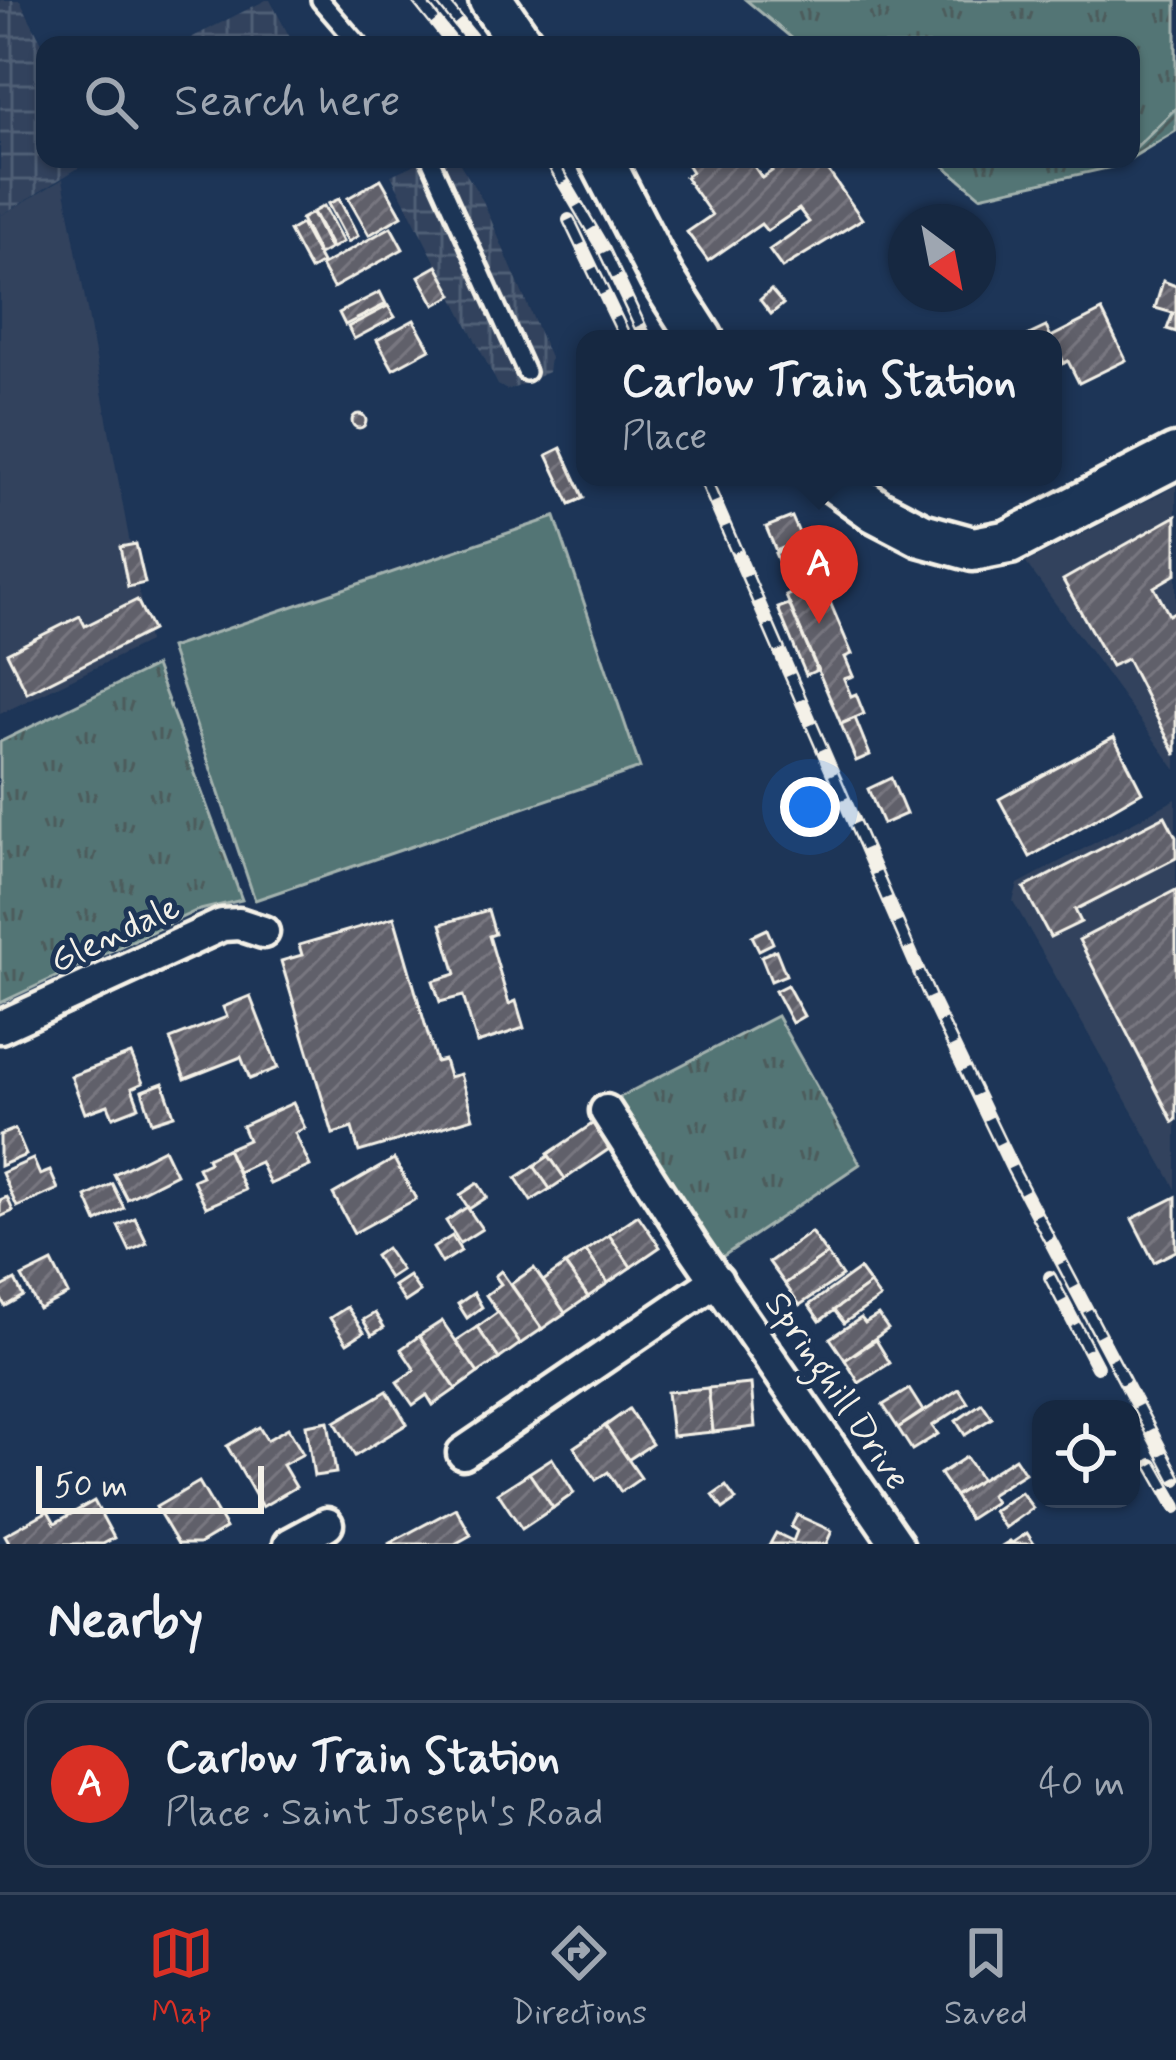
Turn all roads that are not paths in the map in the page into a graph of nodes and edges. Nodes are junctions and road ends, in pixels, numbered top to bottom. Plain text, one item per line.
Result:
1 (320, 0) edge
2 (496, 2) edge
3 (351, 36) edge
4 (517, 36) edge
5 (434, 168) edge
6 (606, 168) edge
7 (695, 330) edge
8 (526, 372) dead end
9 (1176, 456) edge
10 (842, 486) edge
11 (263, 932) dead end
12 (0, 1027) edge
13 (606, 1111) dead end
14 (717, 1280) junction
15 (463, 1453) dead end
16 (327, 1524) dead end
17 (290, 1544) edge
18 (897, 1544) edge

1 - 3 lane
2 - 4 street
5 - 8 lane
6 - 7 street
9 - 10 street
11 - 12 street, Glendale
13 - 14 street, Springhill Drive
14 - 15 street, Springhill Drive
14 - 18 street, Springhill Drive
16 - 17 street

